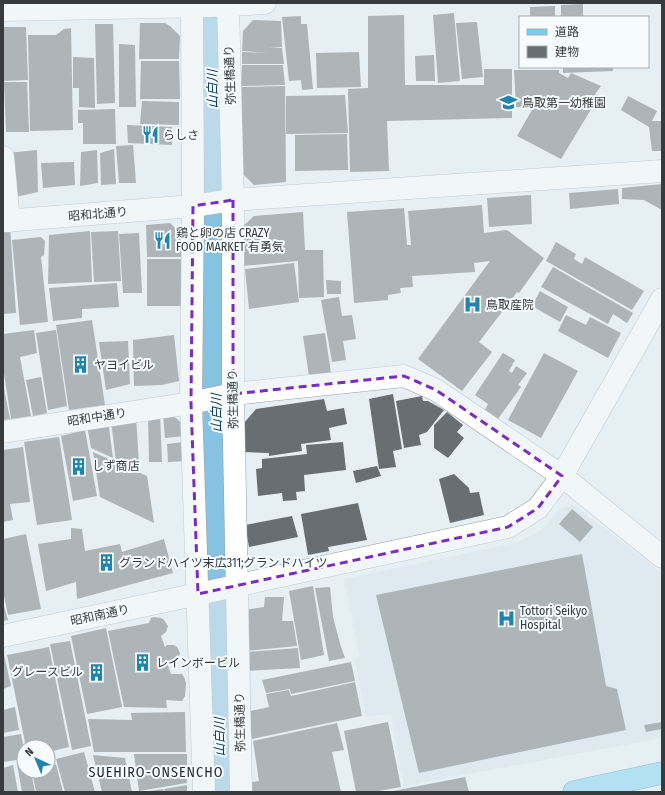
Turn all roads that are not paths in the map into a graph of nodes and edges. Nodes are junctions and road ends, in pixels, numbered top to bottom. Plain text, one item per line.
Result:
1 (265, 3) edge
2 (211, 5) edge
3 (3, 10) edge
4 (3, 157) edge
5 (662, 171) edge
6 (233, 200) junction
7 (193, 206) junction
8 (6, 221) edge
9 (662, 299) edge
10 (233, 394) junction
11 (191, 403) junction
12 (3, 432) edge
13 (562, 476) junction
14 (662, 557) edge
15 (236, 586) junction
16 (198, 594) junction
17 (3, 636) edge
18 (662, 773) edge
19 (204, 792) edge
20 (241, 792) edge
21 (574, 792) edge

1 - 2 street
2 - 3 street
2 - 6 street, 弥生橋通り
2 - 7 street
4 - 8 street
5 - 6 street, 昭和北通り
6 - 7 street, 昭和北通り
6 - 10 street, 弥生橋通り
7 - 8 street, 昭和北通り
7 - 11 street
9 - 13 street, 昭和南通り
10 - 11 street, 昭和中通り
10 - 13 street, 昭和中通り
10 - 15 street, 弥生橋通り
11 - 12 street, 昭和中通り
11 - 16 street
13 - 14 street, 昭和中通り
13 - 15 street, 昭和南通り
15 - 16 street, 昭和南通り
15 - 20 street, 弥生橋通り
16 - 17 street, 昭和南通り
16 - 19 street
18 - 21 main road

